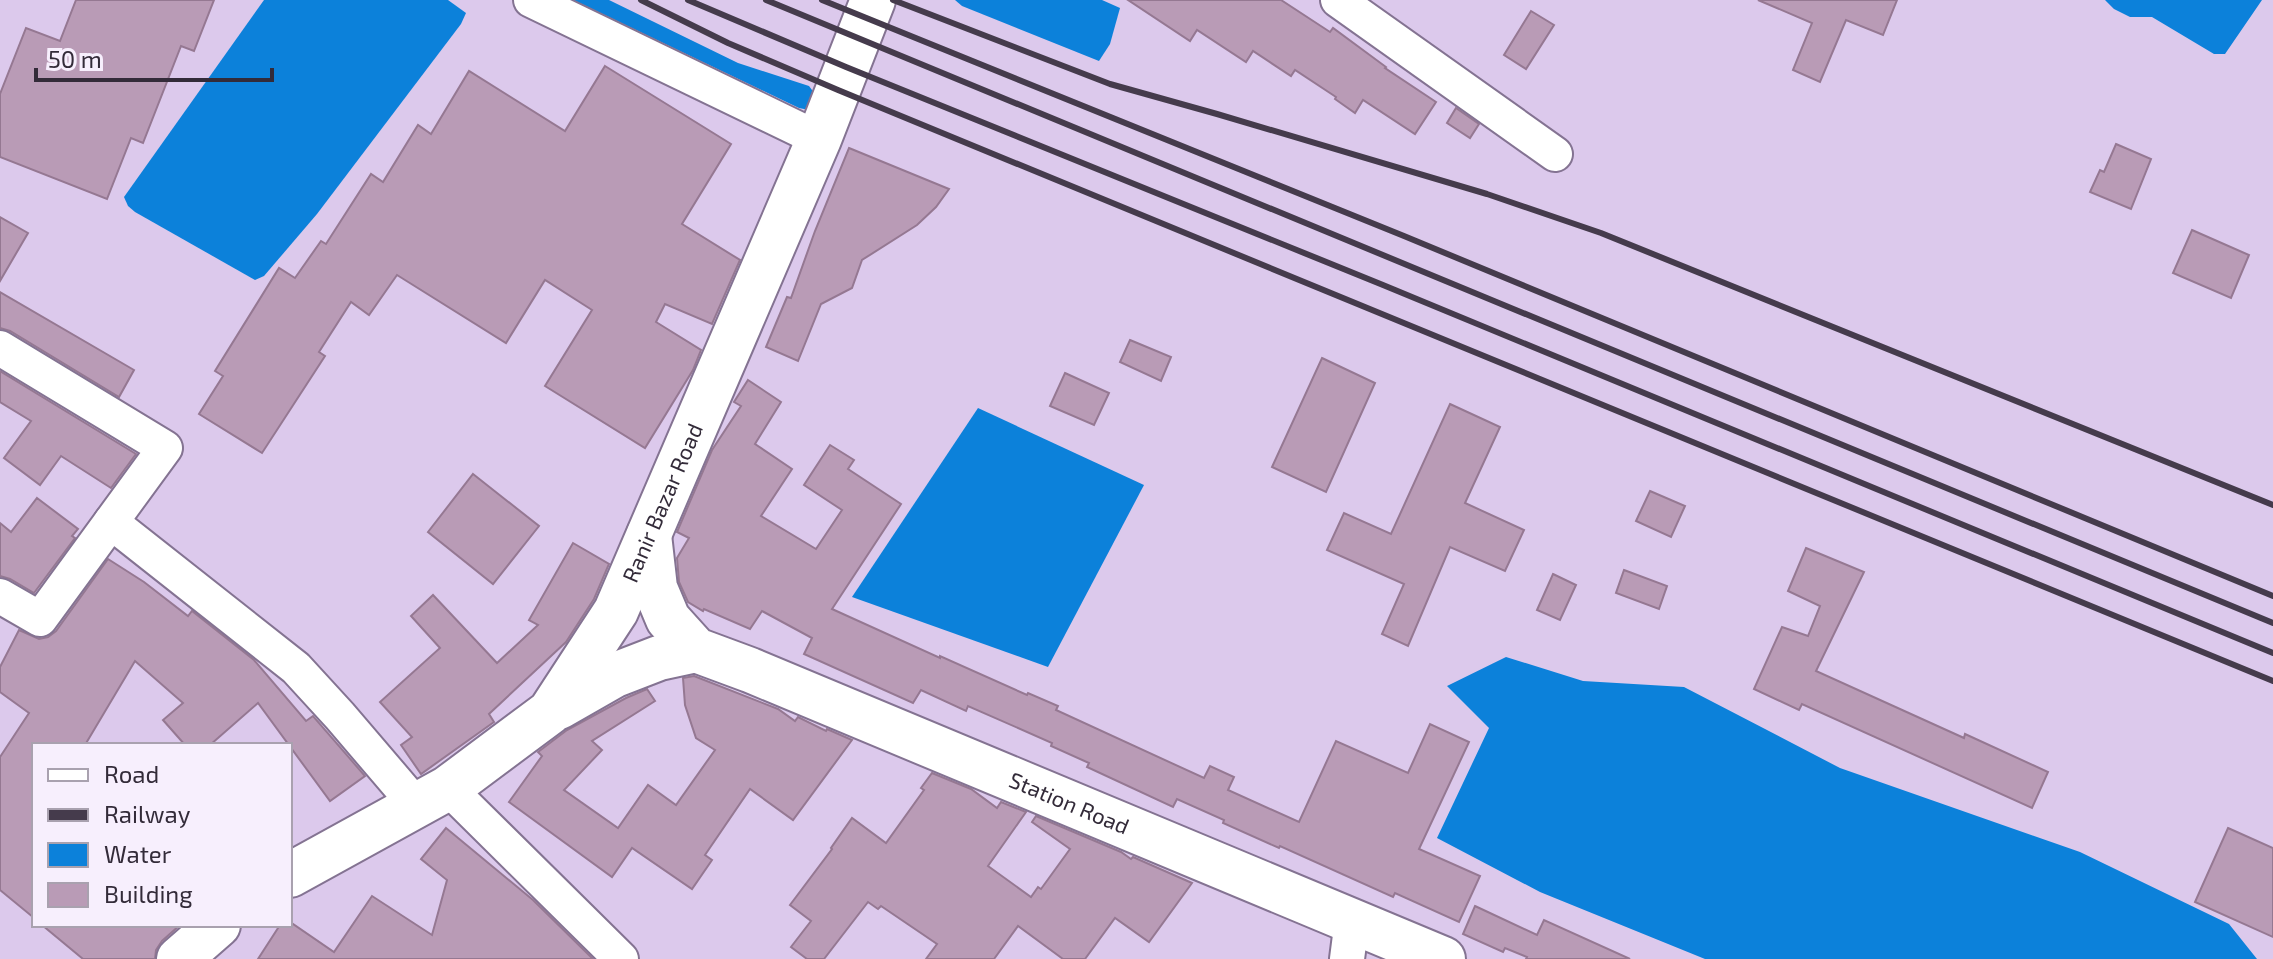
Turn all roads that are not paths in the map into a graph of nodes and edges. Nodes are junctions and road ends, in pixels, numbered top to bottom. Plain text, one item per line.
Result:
1 (531, 0) edge
2 (873, 0) edge
3 (1338, 0) edge
4 (819, 139) junction
5 (1555, 154) dead end
6 (0, 348) edge
7 (111, 522) junction
8 (649, 532) junction
9 (0, 596) edge
10 (696, 650) junction
11 (550, 712) junction
12 (432, 797) junction
13 (292, 874) edge
14 (216, 927) edge
15 (1350, 940) edge
16 (179, 959) edge
17 (621, 959) edge
18 (1443, 959) edge

1 - 4 street
2 - 4 main road, Ranir Bazar Road
3 - 5 street
4 - 8 main road, Ranir Bazar Road
6 - 7 street
7 - 9 street
7 - 12 street
8 - 10 main road, Station Road
8 - 11 main road, Ranir Bazar Road
10 - 11 main road
10 - 15 main road, Station Road
11 - 12 main road, Ranir Bazar Road
12 - 13 main road, Ranir Bazar Road
12 - 17 street
14 - 16 main road
15 - 18 main road, Station Road

